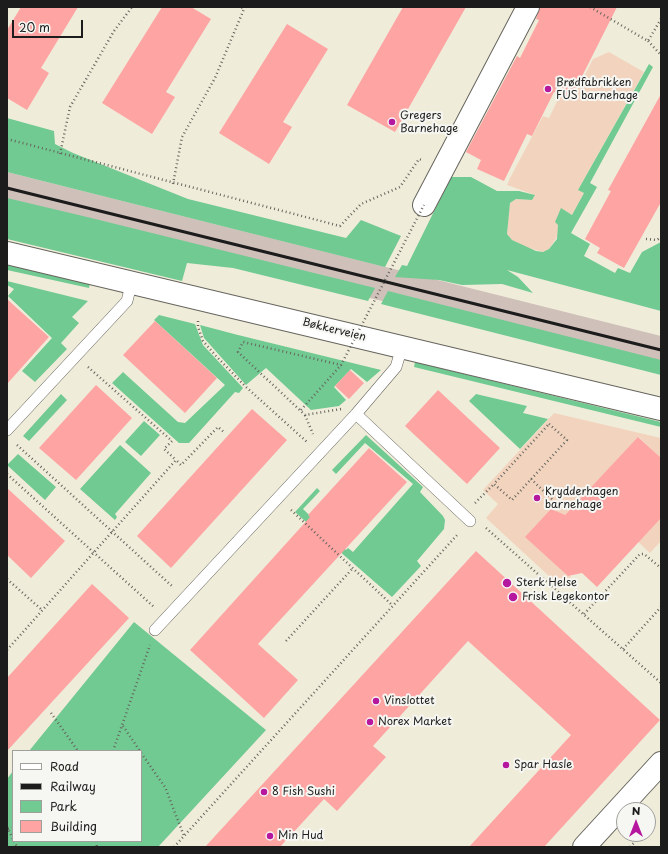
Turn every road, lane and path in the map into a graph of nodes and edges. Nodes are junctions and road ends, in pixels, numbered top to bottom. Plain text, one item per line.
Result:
1 (132, 7) edge
2 (528, 7) edge
3 (590, 7) edge
4 (244, 8) edge
5 (661, 19) edge
6 (648, 41) junction
7 (661, 55) edge
8 (7, 139) edge
9 (60, 154) junction
10 (444, 168) junction
11 (173, 184) junction
12 (424, 205) joint
13 (661, 237) edge
14 (646, 239) dead end
15 (7, 253) edge
16 (132, 281) junction
17 (198, 319) dead end
18 (402, 347) junction
19 (76, 356) junction
20 (341, 365) junction
21 (341, 409) dead end
22 (301, 410) junction
23 (661, 410) edge
24 (356, 414) junction
25 (305, 415) junction
26 (7, 430) edge
27 (225, 433) dead end
28 (22, 449) dead end
29 (319, 453) junction
30 (176, 460) junction
31 (7, 474) edge
32 (531, 479) junction
33 (494, 484) junction
34 (278, 498) junction
35 (555, 502) dead end
36 (472, 519) junction
37 (113, 532) junction
38 (94, 553) junction
39 (353, 568) junction
40 (661, 568) edge
41 (7, 579) edge
42 (185, 598) junction
43 (392, 605) junction
44 (661, 607) edge
45 (42, 610) junction
46 (584, 614) junction
47 (167, 618) junction
48 (155, 630) joint
49 (286, 641) dead end
50 (623, 649) junction
51 (7, 650) edge
52 (661, 683) edge
53 (51, 712) dead end
54 (122, 726) junction
55 (77, 750) edge
56 (113, 750) edge
57 (139, 750) edge
58 (142, 755) edge
59 (661, 763) edge
60 (8, 828) edge
61 (184, 836) junction
62 (12, 838) edge
63 (174, 847) edge
64 (584, 847) edge

1 - 9 path
2 - 10 street
3 - 6 path
4 - 11 path
5 - 6 path
6 - 7 path
8 - 9 path
9 - 11 path
10 - 11 path
10 - 12 street
12 - 20 path, bridge
13 - 14 path
15 - 16 street, Bøkkerveien
16 - 18 street, Bøkkerveien
16 - 19 lane
17 - 29 path
18 - 23 street, Bøkkerveien
18 - 24 lane
19 - 26 lane
19 - 30 path
20 - 22 path
20 - 22 path, bridge
21 - 25 path, bridge
22 - 25 path, bridge
24 - 29 lane
24 - 36 lane
25 - 29 path
27 - 30 path
28 - 37 path
29 - 34 lane
30 - 37 path
31 - 38 path
32 - 33 path
32 - 33 path
32 - 35 path
33 - 36 path
34 - 39 path
34 - 42 lane
36 - 43 path
36 - 46 path
37 - 38 path
37 - 42 path
38 - 45 path
38 - 47 path
39 - 43 path
39 - 49 path
40 - 46 path
41 - 45 path
42 - 47 lane
43 - 61 path
44 - 50 path
45 - 51 path
46 - 50 path
47 - 48 lane
48 - 54 path
50 - 52 path
53 - 55 path
54 - 56 path
54 - 57 path
58 - 61 path
59 - 64 street
60 - 62 path
61 - 63 path

